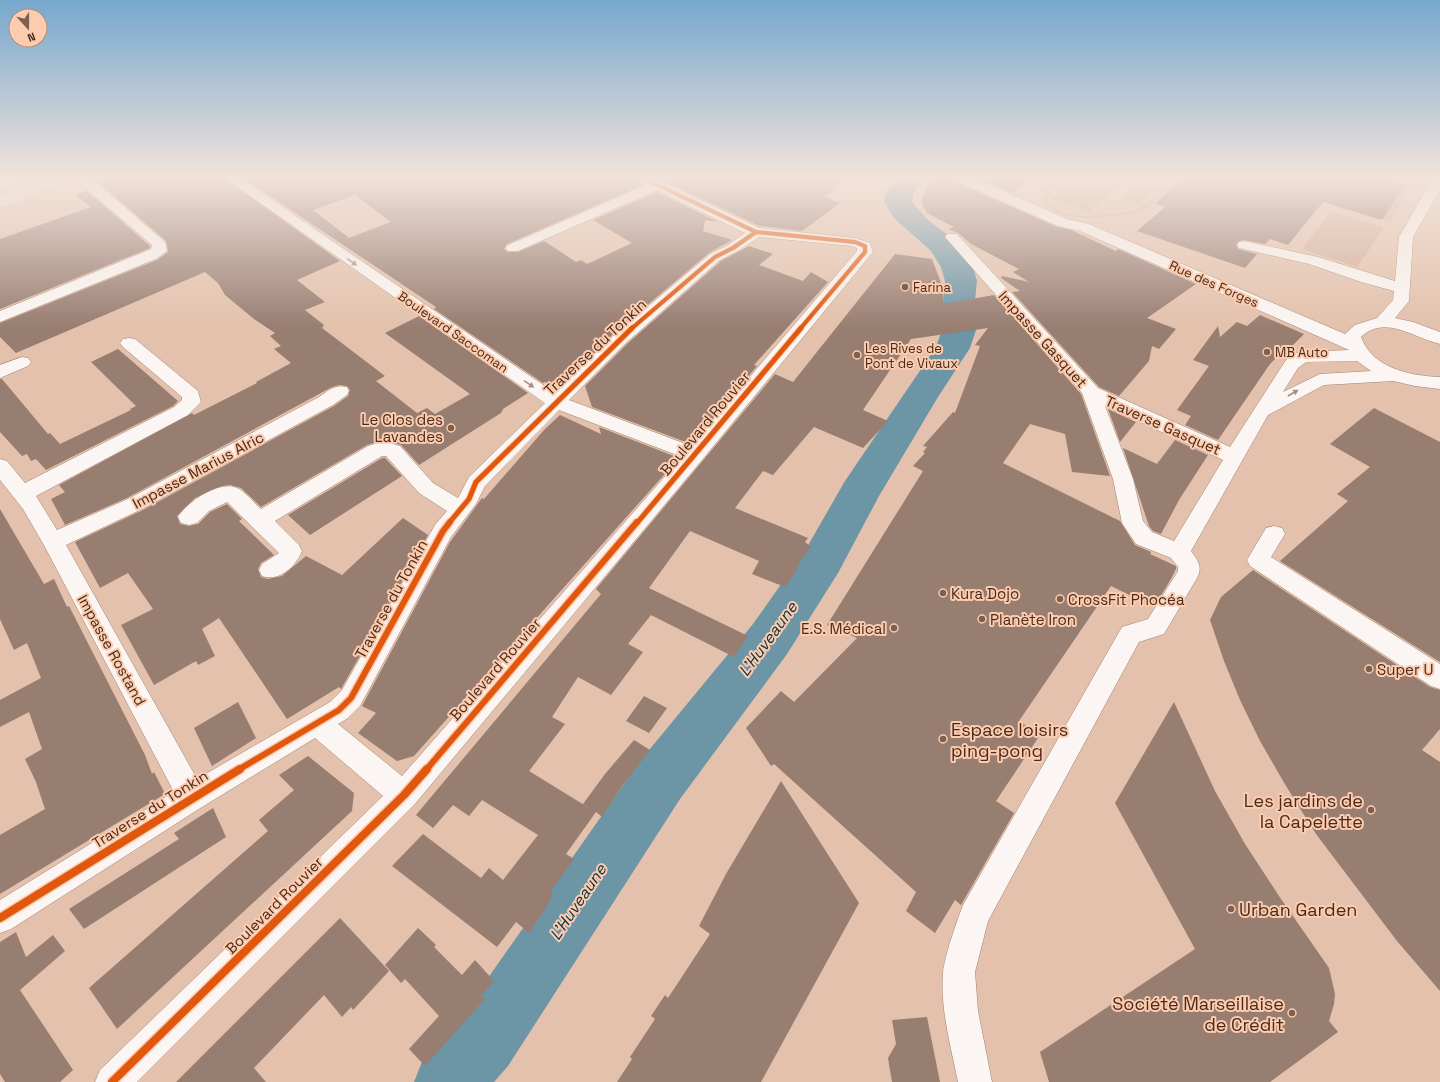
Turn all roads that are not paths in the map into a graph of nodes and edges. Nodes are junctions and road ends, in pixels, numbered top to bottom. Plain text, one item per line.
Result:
1 (139, 226) edge
2 (301, 226) edge
3 (561, 226) edge
4 (744, 226) edge
5 (1081, 226) edge
6 (1412, 226) edge
7 (756, 232) junction
8 (952, 237) dead end
9 (1244, 245) dead end
10 (512, 248) dead end
11 (1402, 294) junction
12 (0, 316) edge
13 (1293, 319) junction
14 (1381, 322) junction
15 (1359, 327) junction
16 (1436, 336) edge
17 (129, 343) dead end
18 (1357, 349) junction
19 (1332, 355) junction
20 (22, 362) dead end
21 (0, 372) edge
22 (1395, 375) junction
23 (1350, 377) junction
24 (1440, 383) edge
25 (340, 391) dead end
26 (1091, 392) junction
27 (556, 402) junction
28 (1260, 413) junction
29 (695, 455) junction
30 (1235, 457) junction
31 (0, 466) edge
32 (26, 499) junction
33 (459, 509) junction
34 (189, 517) dead end
35 (260, 520) junction
36 (1274, 534) dead end
37 (53, 542) junction
38 (1179, 552) junction
39 (270, 570) dead end
40 (1440, 678) edge
41 (317, 723) junction
42 (404, 794) junction
43 (192, 797) junction
44 (0, 918) edge
45 (112, 1082) edge
46 (975, 1082) edge

1 - 12 street
2 -> 27 street, Boulevard Saccoman
3 - 10 street
4 - 7 street
5 - 13 street, Rue des Forges
6 - 11 street
7 - 27 street, Traverse du Tonkin
7 - 29 street, Boulevard Rouvier
8 - 26 street, Impasse Gasquet
9 - 11 street
11 - 14 street
11 - 16 street
13 - 15 street, Rue des Forges
13 - 18 street, Rue des Forges
14 - 15 street
14 - 16 street
15 - 18 street
17 - 32 street
18 - 19 street
18 - 22 street, Rue des Forges
19 - 23 street
19 - 28 street
20 - 21 street
22 - 23 street
22 - 24 street
28 -> 23 street
25 - 37 street, Impasse Marius Alric
26 - 30 street, Traverse Gasquet
26 - 38 street, Impasse Gasquet
27 - 29 street, Boulevard Saccoman
27 - 33 street, Traverse du Tonkin
28 - 30 street
29 - 42 street, Boulevard Rouvier
30 - 38 street
31 - 32 street, Impasse Rostand
32 - 37 street, Impasse Rostand
33 - 35 street
33 - 41 street, Traverse du Tonkin
34 - 35 street
35 - 39 street
36 - 40 street
37 - 43 street, Impasse Rostand
38 - 46 street
41 - 42 street
41 - 43 street, Traverse du Tonkin
42 - 45 street, Boulevard Rouvier
43 - 44 street, Traverse du Tonkin

